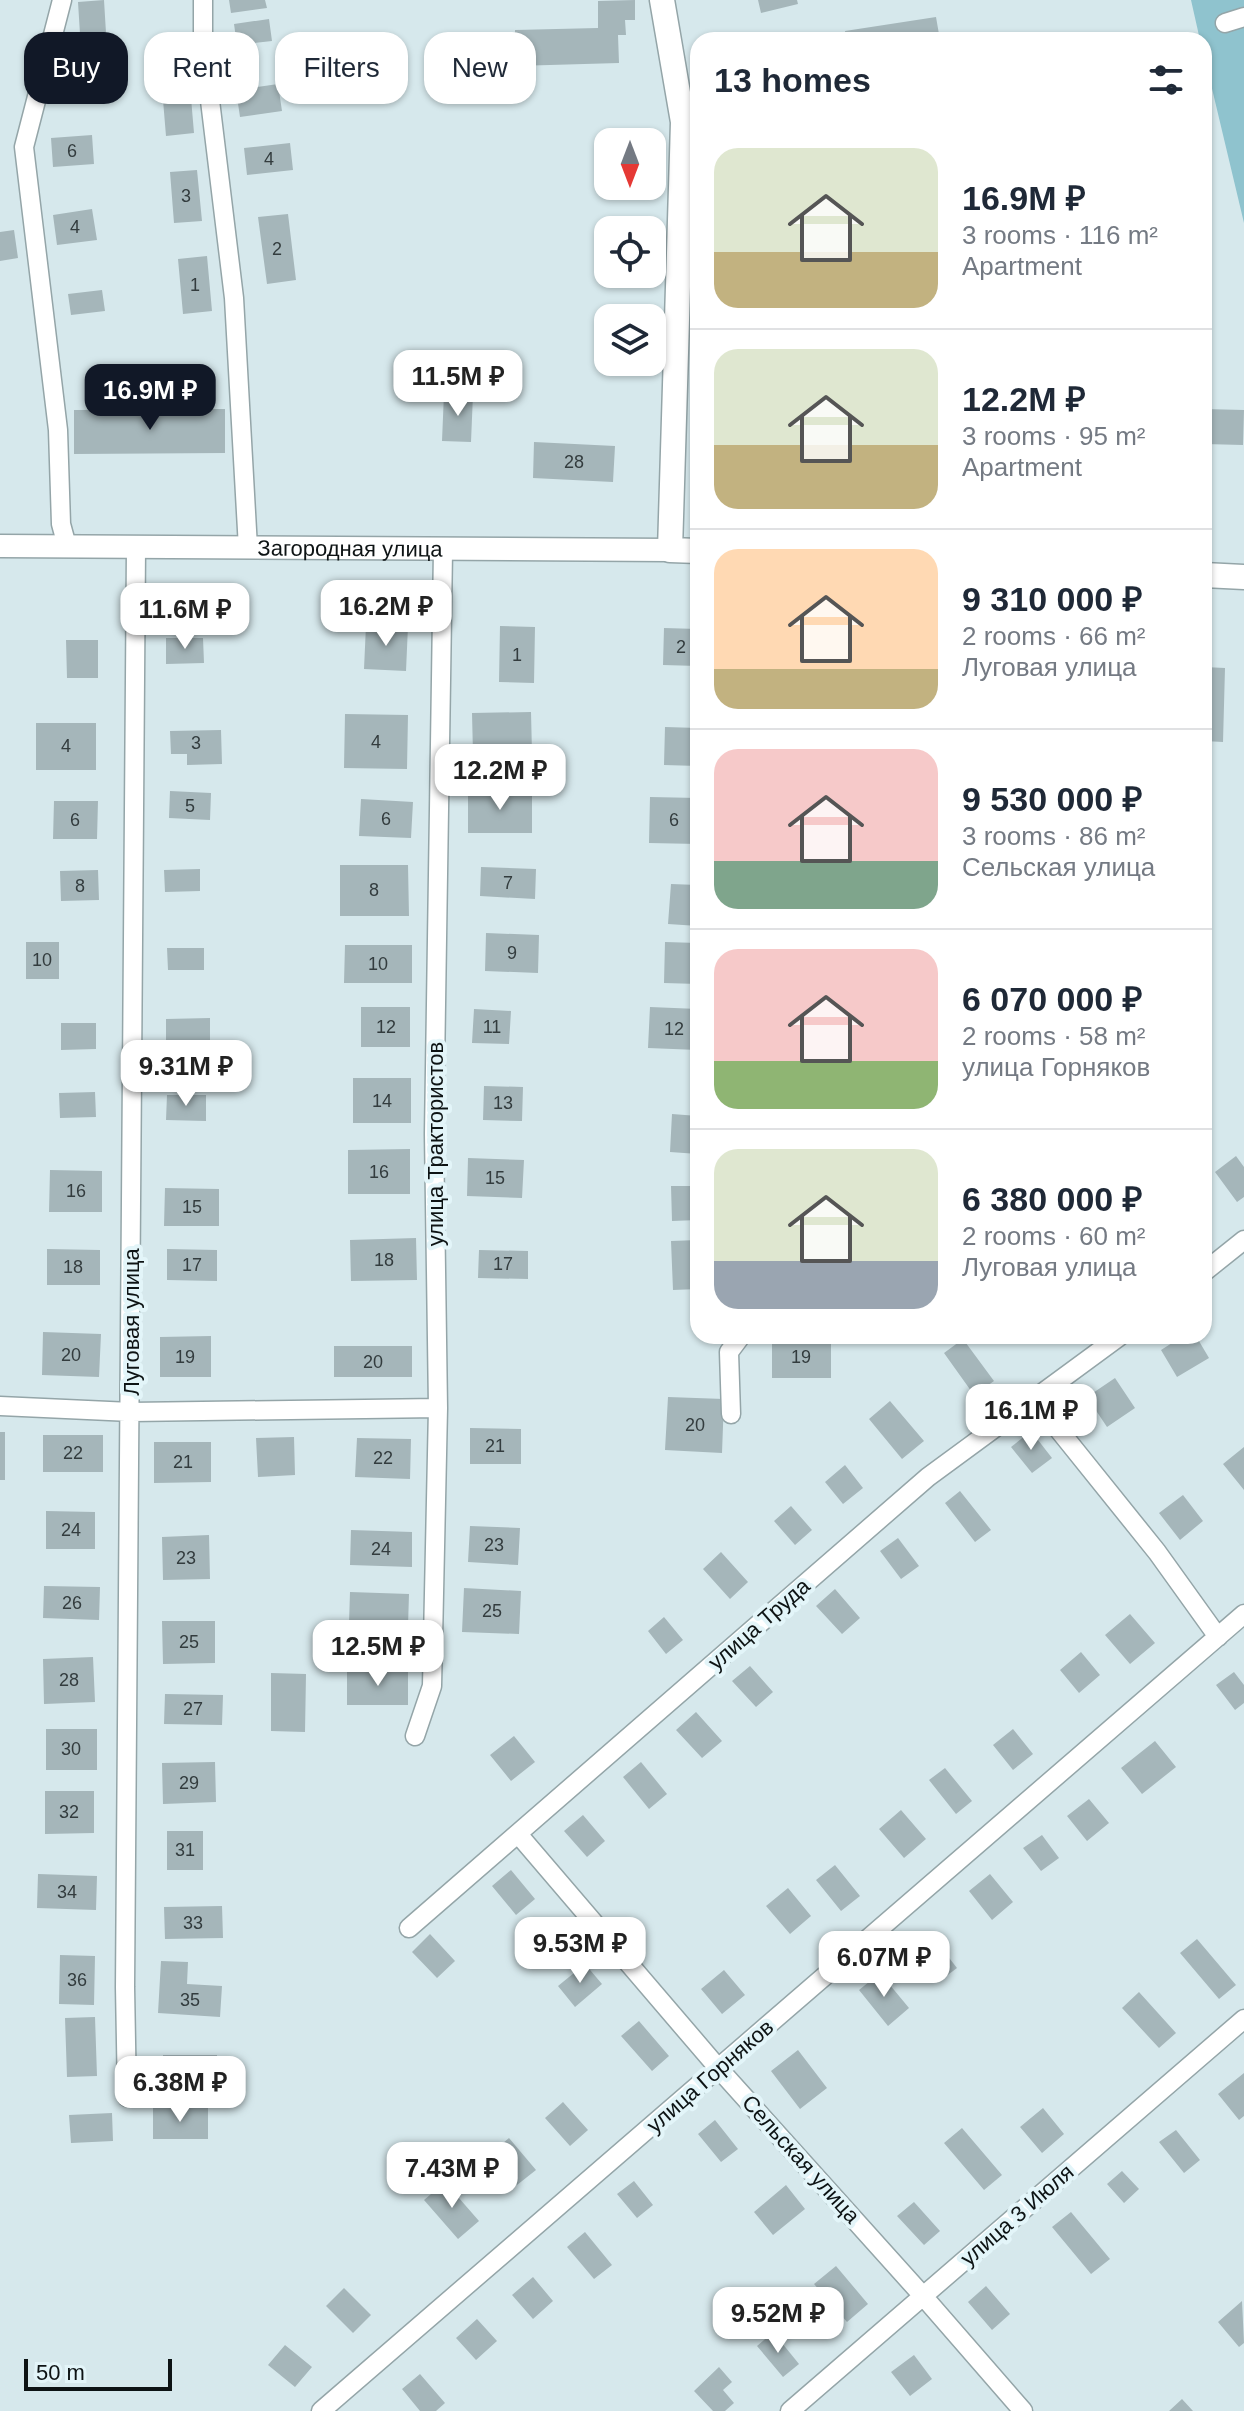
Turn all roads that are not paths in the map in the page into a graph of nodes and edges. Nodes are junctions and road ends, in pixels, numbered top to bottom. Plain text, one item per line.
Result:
1 (62, 0) edge
2 (203, 0) edge
3 (662, 0) edge
4 (1244, 17) edge
5 (1225, 23) dead end
6 (0, 546) edge
7 (67, 546) junction
8 (136, 548) junction
9 (248, 548) junction
10 (443, 550) junction
11 (670, 550) junction
12 (690, 551) edge
13 (1212, 575) edge
14 (1244, 577) edge
15 (1244, 1240) edge
16 (1212, 1266) edge
17 (735, 1344) edge
18 (1109, 1344) edge
19 (1034, 1399) junction
20 (0, 1406) edge
21 (438, 1408) junction
22 (131, 1412) junction
23 (731, 1414) dead end
24 (1244, 1614) edge
25 (1218, 1637) junction
26 (415, 1736) dead end
27 (518, 1834) junction
28 (409, 1928) dead end
29 (1244, 2019) edge
30 (719, 2069) junction
31 (127, 2097) dead end
32 (923, 2296) junction
33 (321, 2411) edge
34 (790, 2411) edge
35 (1023, 2411) edge

1 - 7 street
2 - 9 street
3 - 11 main road
4 - 5 street
6 - 7 street, Загородная улица
7 - 8 street, Загородная улица
8 - 9 street, Загородная улица
8 - 22 street, Луговая улица
9 - 10 street, Загородная улица
10 - 11 street, Загородная улица
10 - 21 street, улица Трактористов
11 - 12 main road, Загородная улица
13 - 14 main road
15 - 16 street
17 - 23 street
18 - 19 street, улица Труда
19 - 25 street
19 - 27 street, улица Труда
20 - 22 street
21 - 22 street
21 - 26 street, улица Трактористов
22 - 31 street, Луговая улица
24 - 25 street, улица Горняков
25 - 30 street, улица Горняков
27 - 28 street, улица Труда
27 - 30 street, Сельская улица
29 - 32 street, улица 3 Июля
30 - 32 street, Сельская улица
30 - 33 street, улица Горняков
32 - 34 street, улица 3 Июля
32 - 35 street, Сельская улица

